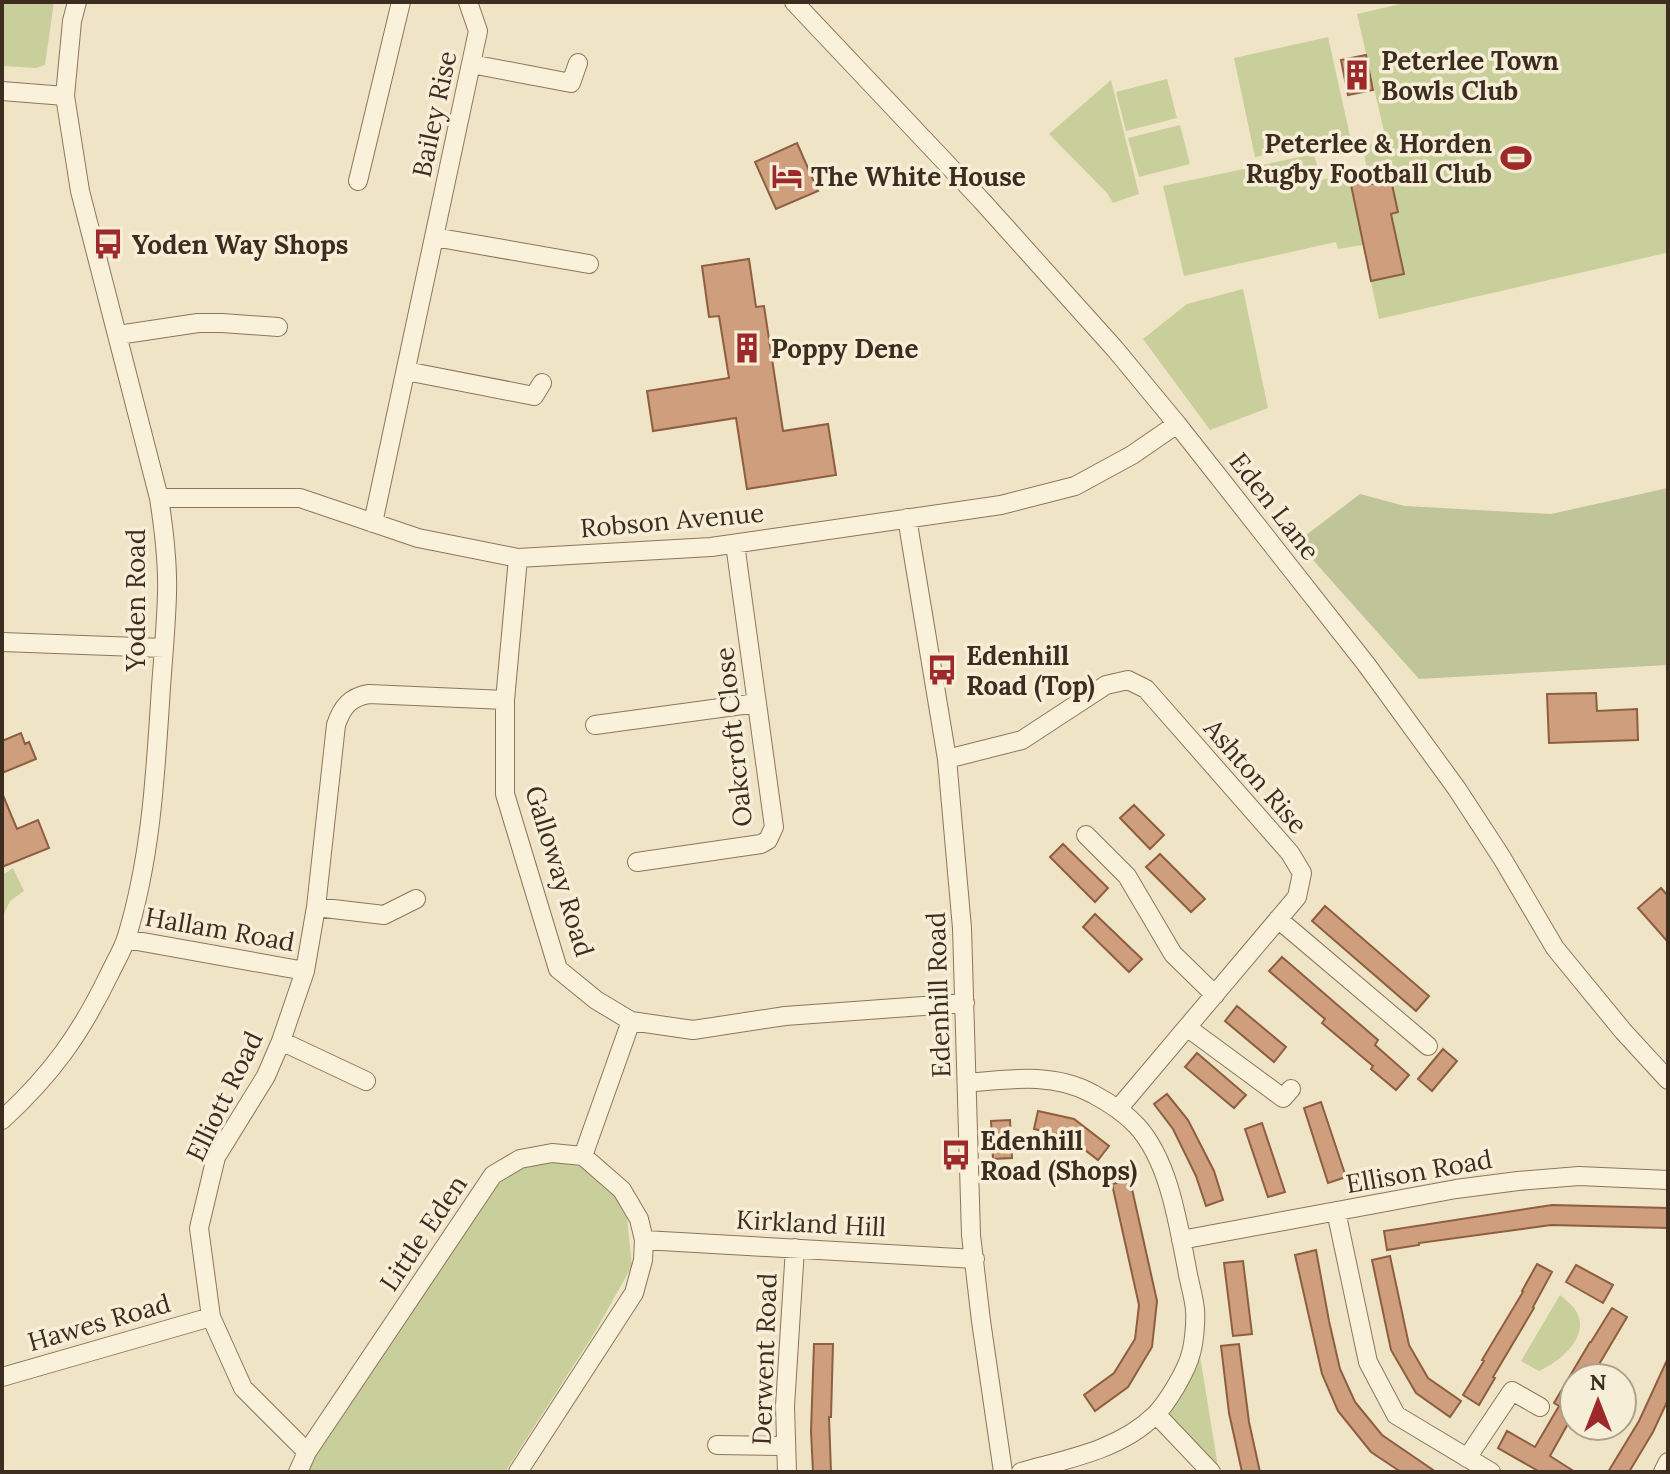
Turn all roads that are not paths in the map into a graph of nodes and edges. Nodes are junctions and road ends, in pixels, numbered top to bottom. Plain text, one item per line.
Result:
1 (77, 2) edge
2 (401, 2) edge
3 (468, 2) edge
4 (794, 2) edge
5 (578, 63) dead end
6 (471, 64) junction
7 (2, 91) edge
8 (65, 96) junction
9 (358, 181) dead end
10 (434, 237) junction
11 (589, 264) dead end
12 (278, 327) dead end
13 (118, 335) junction
14 (406, 371) junction
15 (542, 383) dead end
16 (1177, 424) junction
17 (159, 498) junction
18 (907, 518) junction
19 (373, 523) junction
20 (735, 544) junction
21 (518, 558) junction
22 (2, 642) edge
23 (164, 648) junction
24 (505, 700) junction
25 (757, 703) junction
26 (595, 725) dead end
27 (947, 759) junction
28 (1086, 835) dead end
29 (637, 862) dead end
30 (416, 899) dead end
31 (316, 907) junction
32 (1278, 919) junction
33 (126, 939) junction
34 (305, 971) junction
35 (1215, 995) junction
36 (965, 1003) junction
37 (631, 1021) junction
38 (1188, 1028) junction
39 (281, 1041) junction
40 (1428, 1046) dead end
41 (1668, 1080) edge
42 (366, 1081) dead end
43 (967, 1083) junction
44 (1291, 1089) dead end
45 (1118, 1109) junction
46 (2, 1120) edge
47 (583, 1156) junction
48 (1668, 1180) edge
49 (1336, 1211) junction
50 (644, 1240) junction
51 (1181, 1240) junction
52 (795, 1248) junction
53 (975, 1259) junction
54 (211, 1317) junction
55 (2, 1377) edge
56 (1540, 1407) dead end
57 (1156, 1414) junction
58 (717, 1445) dead end
59 (786, 1446) junction
60 (307, 1452) junction
61 (1467, 1458) junction
62 (1668, 1462) edge
63 (298, 1472) edge
64 (518, 1472) edge
65 (787, 1472) edge
66 (1003, 1472) edge
67 (1021, 1472) edge
68 (1211, 1472) edge
69 (1491, 1472) edge
70 (1663, 1472) edge

1 - 8 street, Yoden Road
2 - 9 street
3 - 6 street, Bailey Rise
4 - 16 street, Eden Lane
5 - 6 street
6 - 10 street, Bailey Rise
7 - 8 street
8 - 13 street, Yoden Road
10 - 11 street
10 - 14 street, Bailey Rise
12 - 13 street
13 - 17 street, Yoden Road
14 - 15 street
14 - 19 street, Bailey Rise
16 - 18 street, Robson Avenue
16 - 41 street, Eden Lane
17 - 19 street, Robson Avenue
17 - 23 street, Yoden Road
18 - 20 street, Robson Avenue
18 - 27 street, Edenhill Road
19 - 21 street, Robson Avenue
20 - 21 street, Robson Avenue
20 - 25 street, Oakcroft Close
21 - 24 street, Galloway Road
22 - 23 street
23 - 33 street, Yoden Road
24 - 31 street, Elliott Road
24 - 37 street, Galloway Road
25 - 26 street
25 - 29 street, Oakcroft Close
27 - 32 street, Ashton Rise
27 - 36 street, Edenhill Road
28 - 35 street
30 - 31 street
31 - 34 street, Elliott Road
32 - 35 street, Ashton Rise
32 - 40 street
33 - 34 street, Hallam Road
33 - 46 street, Yoden Road
34 - 39 street, Elliott Road
35 - 38 street, Ashton Rise
36 - 37 street, Galloway Road
36 - 43 street, Edenhill Road
37 - 47 street
38 - 44 street
38 - 45 street, Ashton Rise
39 - 42 street
39 - 54 street, Elliott Road
43 - 45 street
43 - 53 street, Edenhill Road
45 - 51 street
47 - 50 street
47 - 60 street, Little Eden
48 - 49 street, Ellison Road
49 - 51 street, Ellison Road
49 - 61 street
50 - 52 street, Kirkland Hill
50 - 64 street
51 - 57 street
52 - 53 street, Kirkland Hill
52 - 59 street, Derwent Road
53 - 66 street, Edenhill Road
54 - 55 street, Hawes Road
54 - 60 street, Elliott Road
56 - 61 street
57 - 67 street
57 - 68 street
58 - 59 street
59 - 65 street, Derwent Road
60 - 63 street, Little Eden
61 - 69 street
62 - 70 street

